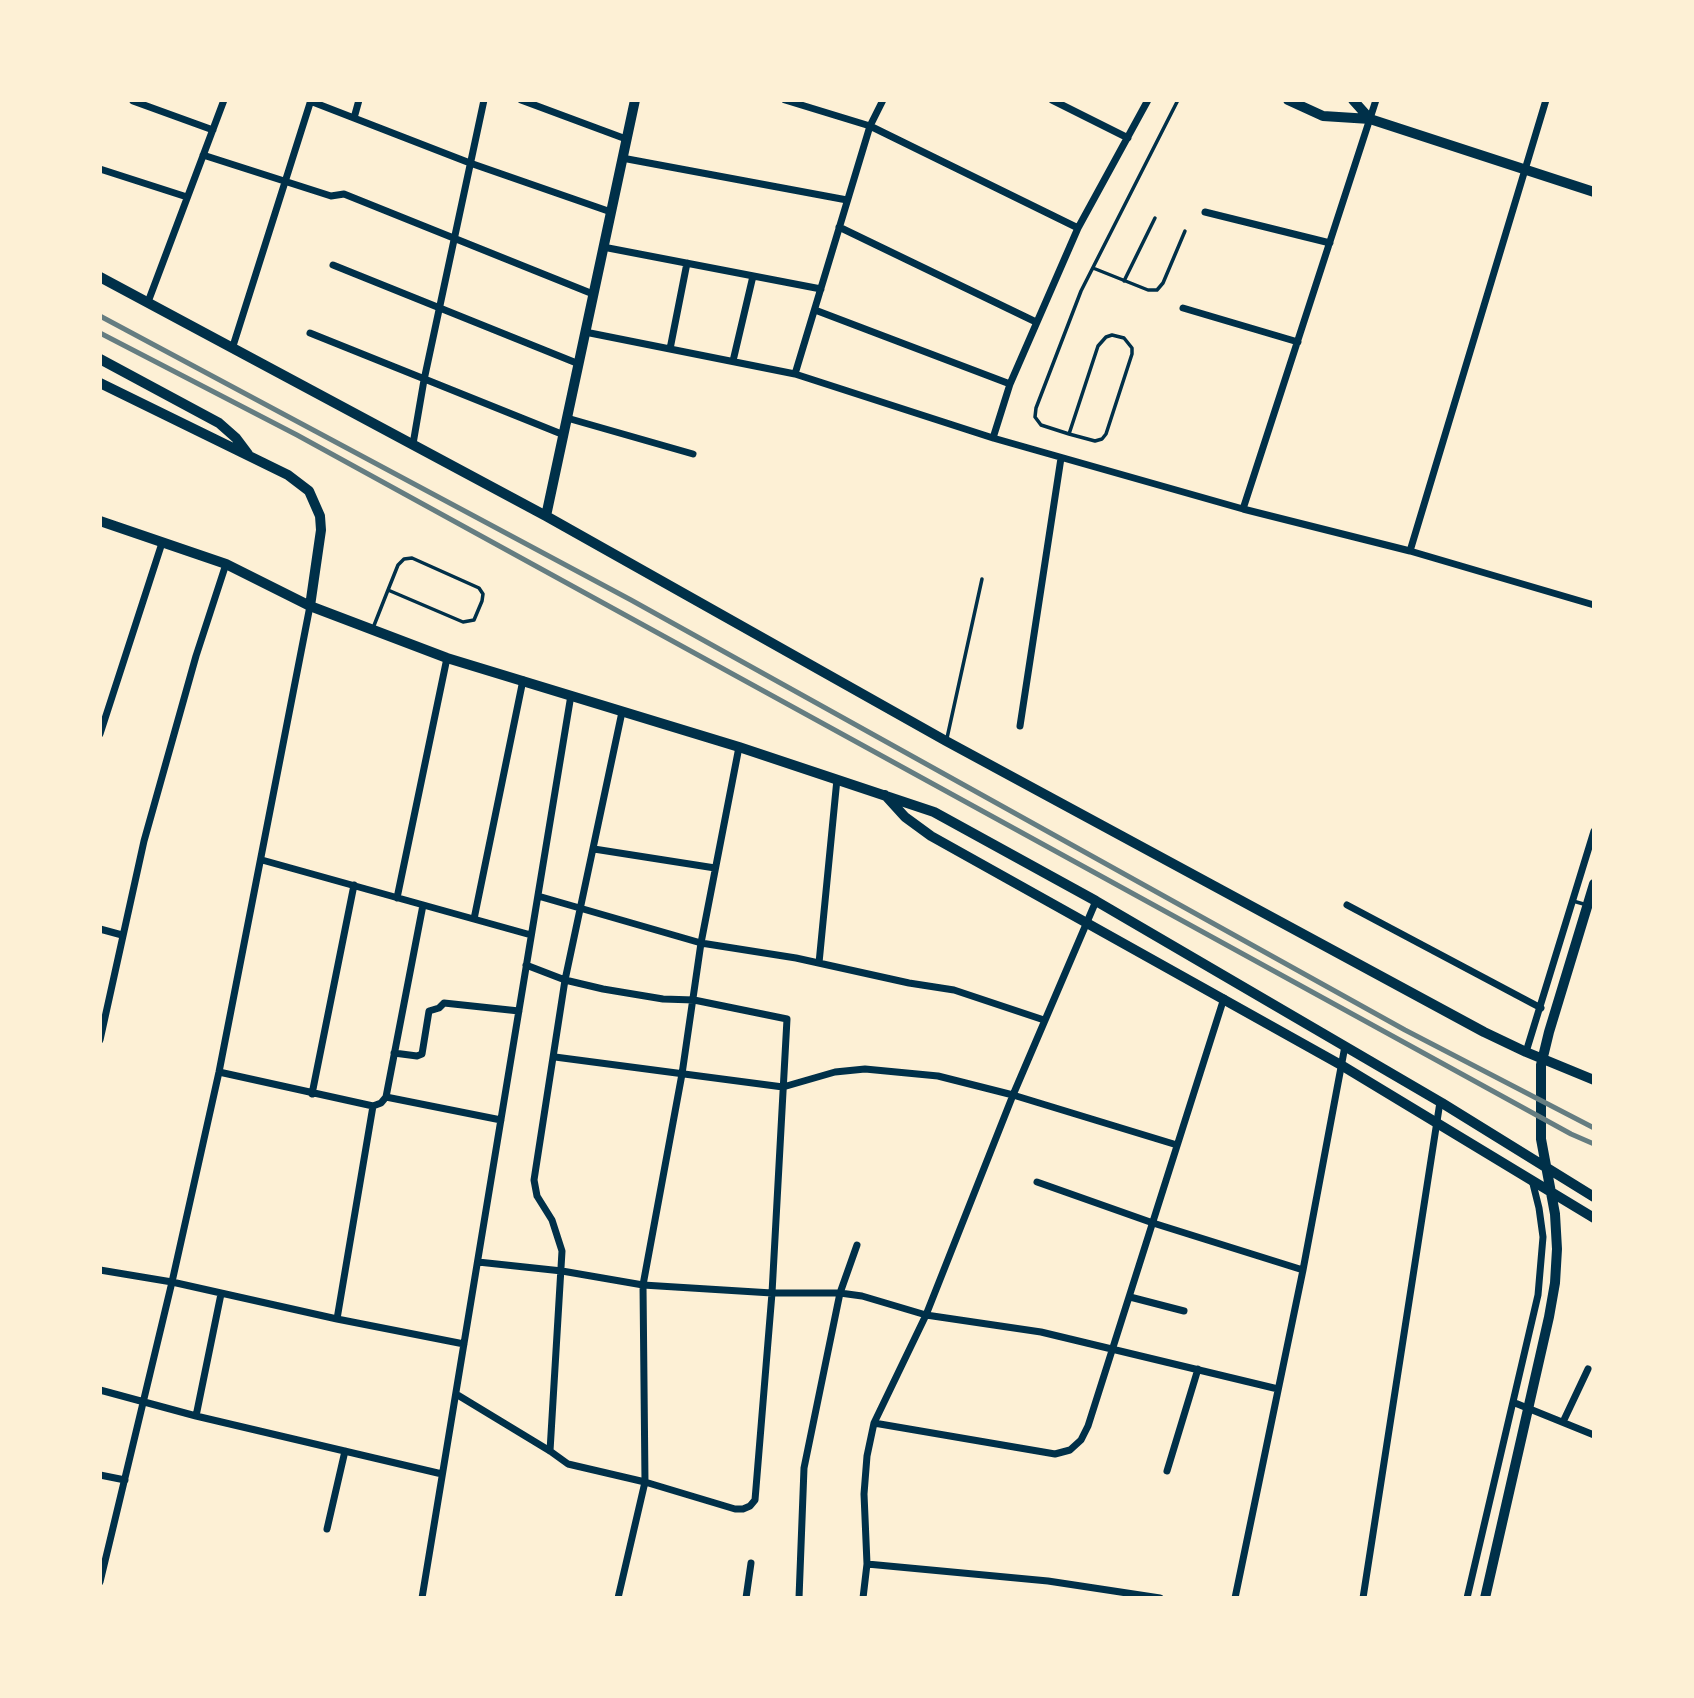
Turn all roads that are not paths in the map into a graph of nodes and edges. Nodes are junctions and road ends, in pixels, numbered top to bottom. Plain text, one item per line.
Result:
1 (224, 100) edge
2 (359, 100) edge
3 (484, 100) edge
4 (521, 100) edge
5 (635, 100) edge
6 (787, 100) edge
7 (883, 100) edge
8 (1052, 100) edge
9 (1148, 100) edge
10 (1178, 100) edge
11 (1288, 100) edge
12 (1353, 100) edge
13 (1376, 100) edge
14 (1546, 100) edge
15 (133, 101) edge
16 (311, 101) edge
17 (354, 118) junction
18 (1370, 119) junction
19 (870, 126) junction
20 (213, 130) junction
21 (1128, 138) junction
22 (626, 139) junction
23 (203, 155) junction
24 (622, 158) junction
25 (470, 163) junction
26 (100, 169) edge
27 (1526, 170) junction
28 (284, 183) junction
29 (1594, 192) edge
30 (187, 197) junction
31 (848, 200) junction
32 (611, 212) junction
33 (1205, 212) dead end
34 (1155, 218) dead end
35 (839, 227) junction
36 (1078, 229) junction
37 (1185, 231) dead end
38 (454, 239) junction
39 (1330, 243) junction
40 (603, 247) junction
41 (687, 263) junction
42 (333, 265) dead end
43 (1093, 268) junction
44 (753, 276) junction
45 (100, 277) edge
46 (1124, 281) junction
47 (821, 289) junction
48 (593, 294) junction
49 (148, 302) junction
50 (439, 308) junction
51 (1183, 308) dead end
52 (815, 310) junction
53 (1036, 322) junction
54 (585, 332) junction
55 (310, 333) dead end
56 (1298, 341) junction
57 (233, 346) junction
58 (670, 349) junction
59 (100, 359) edge
60 (733, 361) junction
61 (579, 364) junction
62 (795, 374) junction
63 (424, 380) junction
64 (100, 383) edge
65 (1010, 384) junction
66 (567, 418) junction
67 (1069, 434) junction
68 (564, 435) junction
69 (993, 438) junction
70 (413, 444) junction
71 (693, 454) dead end
72 (251, 457) junction
73 (1061, 458) junction
74 (1243, 509) junction
75 (545, 516) junction
76 (100, 521) edge
77 (162, 542) junction
78 (1410, 551) junction
79 (226, 564) junction
80 (982, 579) dead end
81 (388, 590) junction
82 (1594, 605) edge
83 (310, 606) junction
84 (373, 630) junction
85 (447, 657) junction
86 (523, 680) junction
87 (570, 695) junction
88 (622, 712) junction
89 (1020, 726) dead end
90 (100, 734) edge
91 (946, 741) junction
92 (739, 747) junction
93 (837, 779) junction
94 (885, 795) junction
95 (1594, 831) edge
96 (594, 849) junction
97 (262, 860) junction
98 (715, 868) junction
99 (1594, 884) edge
100 (354, 886) junction
101 (538, 896) junction
102 (397, 898) junction
103 (1096, 901) junction
104 (1573, 901) junction
105 (422, 905) junction
106 (1347, 905) dead end
107 (1594, 907) edge
108 (580, 909) junction
109 (474, 919) junction
110 (1087, 922) junction
111 (100, 929) edge
112 (122, 935) junction
113 (531, 935) junction
114 (701, 943) junction
115 (819, 963) junction
116 (526, 965) junction
117 (565, 980) junction
118 (1224, 998) junction
119 (694, 1000) junction
120 (1541, 1009) junction
121 (519, 1011) junction
122 (1044, 1020) junction
123 (100, 1035) edge
124 (1345, 1046) junction
125 (1526, 1052) junction
126 (394, 1053) junction
127 (555, 1057) junction
128 (1341, 1065) junction
129 (219, 1072) junction
130 (681, 1074) junction
131 (1594, 1080) edge
132 (783, 1087) junction
133 (312, 1094) junction
134 (1013, 1095) junction
135 (386, 1097) junction
136 (1440, 1102) junction
137 (373, 1106) junction
138 (501, 1120) junction
139 (1437, 1122) junction
140 (1177, 1145) junction
141 (1532, 1180) junction
142 (1037, 1182) dead end
143 (1594, 1197) edge
144 (1594, 1218) edge
145 (1153, 1223) junction
146 (857, 1245) dead end
147 (478, 1262) junction
148 (100, 1270) edge
149 (1303, 1270) junction
150 (562, 1271) junction
151 (172, 1282) junction
152 (643, 1285) junction
153 (772, 1293) junction
154 (840, 1293) junction
155 (221, 1294) junction
156 (1129, 1297) junction
157 (1184, 1311) dead end
158 (926, 1315) junction
159 (337, 1319) junction
160 (464, 1344) junction
161 (1113, 1348) junction
162 (1588, 1369) dead end
163 (1198, 1370) junction
164 (1278, 1389) junction
165 (100, 1390) edge
166 (456, 1394) junction
167 (144, 1402) junction
168 (1514, 1403) junction
169 (196, 1416) junction
170 (1563, 1422) junction
171 (874, 1423) junction
172 (1594, 1435) edge
173 (345, 1451) junction
174 (550, 1451) junction
175 (1167, 1471) dead end
176 (442, 1474) junction
177 (100, 1475) edge
178 (125, 1480) junction
179 (645, 1482) junction
180 (327, 1529) dead end
181 (100, 1537) edge
182 (111, 1539) junction
183 (751, 1563) dead end
184 (867, 1564) junction
185 (100, 1582) edge
186 (422, 1598) edge
187 (618, 1598) edge
188 (747, 1598) edge
189 (799, 1598) edge
190 (863, 1598) edge
191 (1160, 1598) edge
192 (1235, 1598) edge
193 (1363, 1598) edge
194 (1467, 1598) edge
195 (1485, 1598) edge

1 - 20 street
2 - 17 street
3 - 25 street
4 - 22 street
5 - 22 street
6 - 19 street
7 - 19 street
8 - 21 street
9 - 21 street
10 - 43 lane
11 - 18 main road
12 - 18 main road
13 - 18 street
14 - 27 street
15 - 20 street
16 - 17 street
16 - 28 street
17 - 25 street
18 - 27 main road
18 - 39 street
19 - 31 street
19 - 36 street
20 - 23 street
21 - 36 street
22 - 24 street
23 - 28 street
23 - 30 street
24 - 31 street
24 - 32 street
25 - 32 street
25 - 38 street
26 - 30 street
27 - 29 main road
27 - 78 street
28 - 38 street
28 - 57 street
30 - 49 street
31 - 35 street
32 - 40 street
33 - 39 street
34 - 46 lane
35 - 47 street
35 - 53 street
36 - 53 street
37 - 46 lane
38 - 48 street
38 - 50 street
39 - 56 street
40 - 41 street
40 - 48 street
41 - 44 street
41 - 58 street
42 - 50 street
43 - 46 lane
43 - 67 lane
44 - 47 street
44 - 60 street
45 - 49 street
47 - 52 street
48 - 54 street
49 - 57 street
50 - 61 street
50 - 63 street
51 - 56 street
52 - 62 street
52 - 65 street
53 - 65 street
54 - 58 street
54 - 61 street
55 - 63 street
56 - 74 street
57 - 70 street
58 - 60 street
59 - 72 street
60 - 62 street
61 - 66 street
62 - 69 street
63 - 68 street
63 - 70 street
64 - 72 street
65 - 69 street
66 - 68 street
66 - 71 street
67 - 67 lane
68 - 75 street
69 - 73 street
70 - 75 street
72 - 83 street
73 - 74 street
73 - 89 street
74 - 78 street
75 - 91 street
76 - 77 street
77 - 79 street
77 - 90 street
78 - 82 street
79 - 83 street
79 - 112 street
80 - 91 lane
81 - 81 lane
81 - 84 lane
83 - 84 street
83 - 97 street
84 - 85 street
85 - 86 street
85 - 102 street
86 - 87 street
86 - 109 street
87 - 88 street
87 - 101 street
88 - 92 street
88 - 96 street
91 - 125 street
92 - 93 street
92 - 98 street
93 - 94 street
93 - 115 street
94 - 103 street
94 - 110 street
95 - 104 street
96 - 98 street
96 - 108 street
97 - 100 street
97 - 129 street
98 - 114 street
99 - 195 street
100 - 102 street
100 - 133 street
101 - 108 street
101 - 113 street
102 - 105 street
103 - 110 street
103 - 124 street
104 - 107 lane
104 - 120 street
105 - 109 street
105 - 126 street
106 - 120 street
108 - 114 street
108 - 117 street
109 - 113 street
110 - 118 street
110 - 122 street
111 - 112 street
112 - 123 street
113 - 116 street
114 - 115 street
114 - 119 street
115 - 122 street
116 - 117 street
116 - 121 street
117 - 119 street
117 - 127 street
118 - 128 street
118 - 140 street
119 - 130 street
119 - 132 street
120 - 125 street
121 - 126 street
121 - 138 street
122 - 134 street
124 - 128 street
124 - 136 street
125 - 131 street
126 - 135 street
127 - 130 street
127 - 150 street
128 - 139 street
128 - 149 street
129 - 133 street
129 - 151 street
130 - 132 street
130 - 152 street
132 - 134 street
132 - 153 street
133 - 137 street
134 - 140 street
134 - 158 street
135 - 137 street
135 - 138 street
136 - 139 street
136 - 143 street
137 - 159 street
138 - 147 street
139 - 141 street
139 - 193 street
140 - 145 street
141 - 144 street
141 - 168 street
142 - 145 street
145 - 149 street
145 - 156 street
146 - 154 street
147 - 150 street
147 - 160 street
148 - 151 street
149 - 164 street
150 - 152 street
150 - 174 street
151 - 155 street
151 - 167 street
152 - 153 street
152 - 179 street
153 - 154 street
153 - 179 street
154 - 158 street
154 - 189 street
155 - 159 street
155 - 169 street
156 - 157 street
156 - 161 street
158 - 161 street
158 - 171 street
159 - 160 street
160 - 166 street
161 - 163 street
161 - 171 street
162 - 170 street
163 - 164 street
163 - 175 street
164 - 192 street
165 - 167 street
166 - 174 street
166 - 176 street
167 - 169 street
167 - 178 street
168 - 170 street
168 - 194 street
169 - 173 street
170 - 172 street
171 - 184 street
173 - 176 street
173 - 180 street
174 - 179 street
176 - 186 street
177 - 178 street
178 - 182 street
179 - 187 street
181 - 182 street
182 - 185 street
183 - 188 street
184 - 190 street
184 - 191 street

